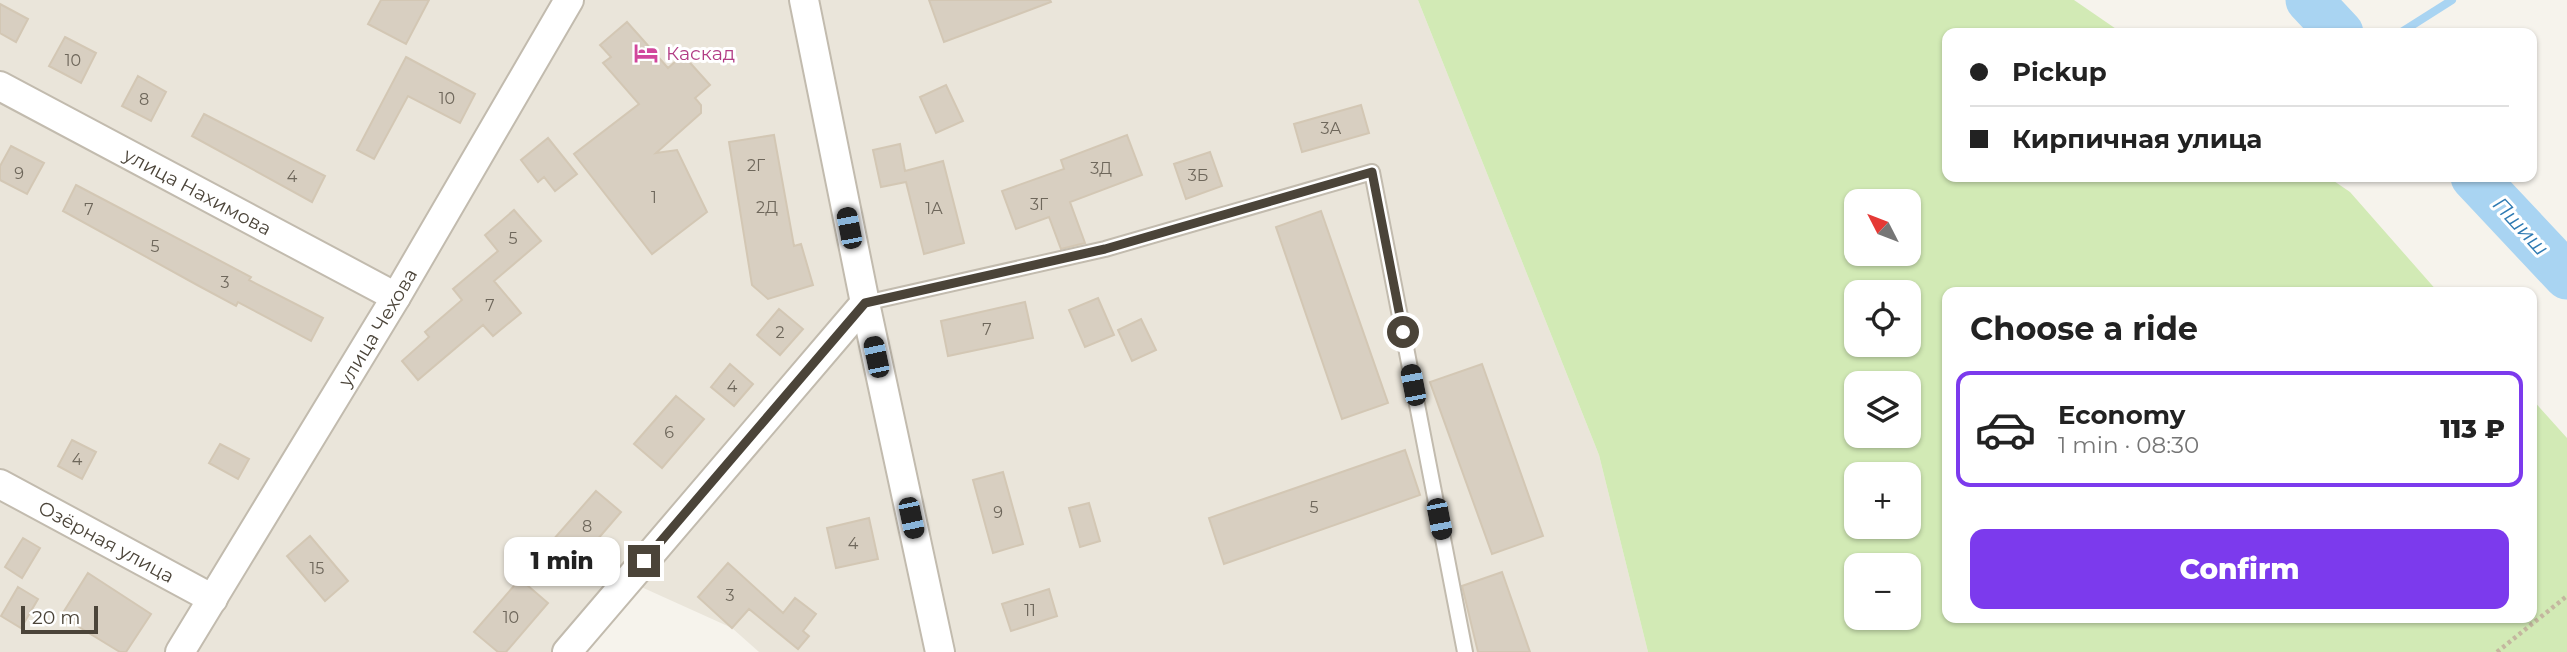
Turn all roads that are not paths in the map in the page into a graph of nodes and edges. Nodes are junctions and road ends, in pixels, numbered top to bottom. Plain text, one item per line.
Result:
1 (804, 0) edge
2 (562, 2) edge
3 (0, 86) edge
4 (396, 297) junction
5 (865, 303) junction
6 (0, 484) edge
7 (213, 599) junction
8 (180, 652) edge
9 (567, 652) edge
10 (940, 652) edge
11 (1465, 652) edge

1 - 5 street
2 - 4 street, улица Чехова
3 - 4 street, улица Нахимова
4 - 7 street, улица Чехова
5 - 9 street
5 - 10 street
5 - 11 lane
6 - 7 street, Озёрная улица
7 - 8 street, улица Чехова

